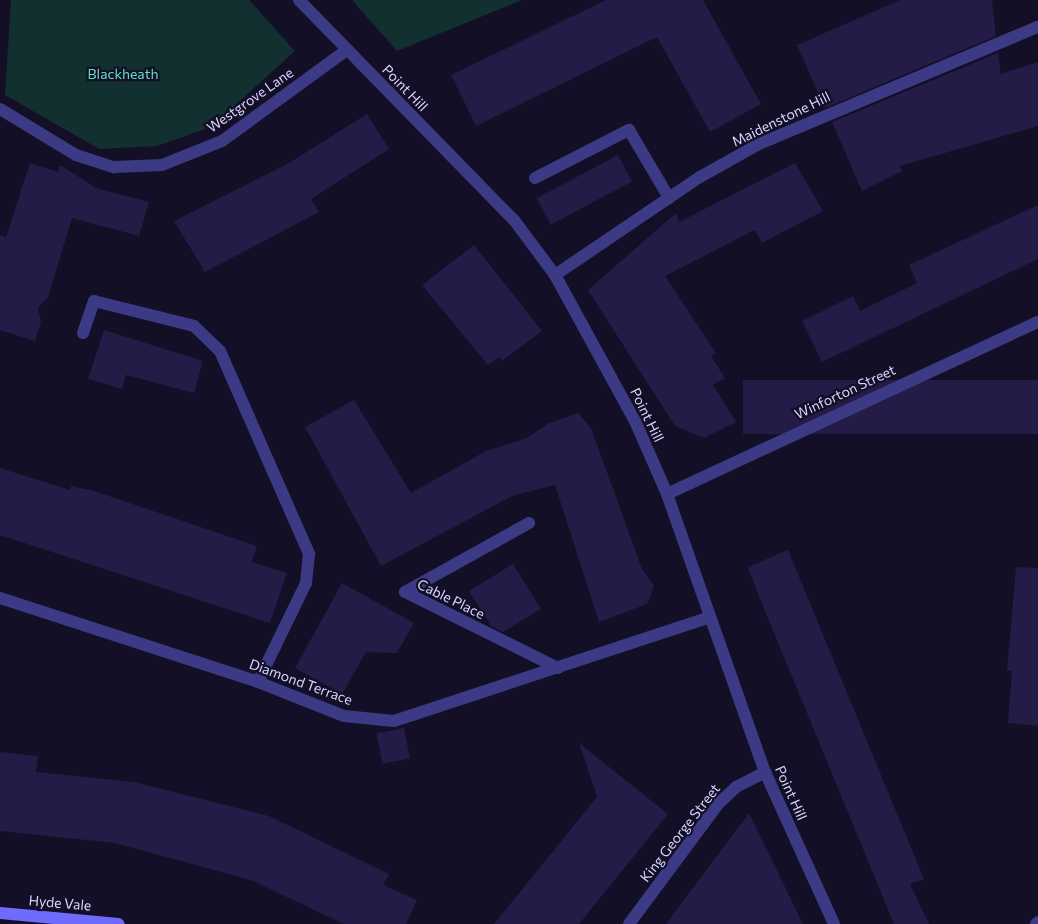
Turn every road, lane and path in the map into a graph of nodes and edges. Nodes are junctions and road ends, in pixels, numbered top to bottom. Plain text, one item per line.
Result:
1 (299, 0) edge
2 (1038, 27) edge
3 (347, 50) junction
4 (0, 109) edge
5 (536, 178) dead end
6 (669, 198) junction
7 (555, 275) junction
8 (1038, 322) edge
9 (82, 333) dead end
10 (667, 494) junction
11 (529, 523) dead end
12 (0, 598) edge
13 (708, 618) junction
14 (558, 668) junction
15 (258, 682) junction
16 (765, 772) junction
17 (0, 913) edge
18 (118, 924) edge
19 (629, 924) edge
20 (834, 924) edge

1 - 3 street, Point Hill
2 - 6 street, Maidenstone Hill
3 - 4 street, Westgrove Lane
3 - 7 street, Point Hill
5 - 6 street
6 - 7 street, Maidenstone Hill
7 - 10 street, Point Hill
8 - 10 street, Winforton Street
9 - 15 street
10 - 13 street, Point Hill
11 - 14 street, Cable Place
12 - 15 street, Diamond Terrace
13 - 14 street, Diamond Terrace
13 - 16 street, Point Hill
14 - 15 street, Diamond Terrace
16 - 19 street, King George Street
16 - 20 street, Point Hill
17 - 18 main road, Hyde Vale

